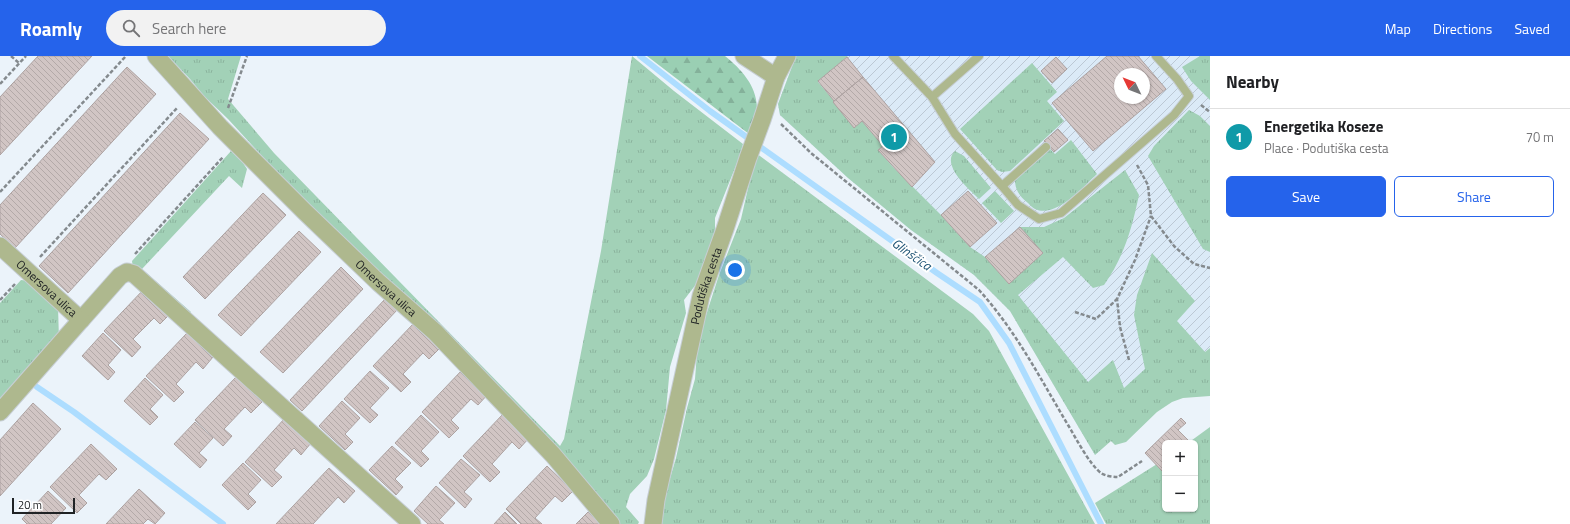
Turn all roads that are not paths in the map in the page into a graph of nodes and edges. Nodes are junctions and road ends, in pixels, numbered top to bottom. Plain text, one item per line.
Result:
1 (156, 56) edge
2 (744, 56) edge
3 (786, 56) edge
4 (893, 56) edge
5 (979, 56) edge
6 (1156, 56) edge
7 (776, 77) junction
8 (932, 97) junction
9 (1046, 147) dead end
10 (1002, 186) junction
11 (0, 246) edge
12 (81, 320) junction
13 (0, 412) edge
14 (412, 524) edge
15 (611, 524) edge
16 (653, 524) edge

1 - 15 street, Omersova ulica
2 - 7 street
3 - 7 street, Podutiška cesta
4 - 8 lane
5 - 8 lane
6 - 10 lane
7 - 16 street, Podutiška cesta
8 - 10 lane
9 - 10 lane
11 - 12 street, Omersova ulica
12 - 13 street
12 - 14 street, Omersova ulica

